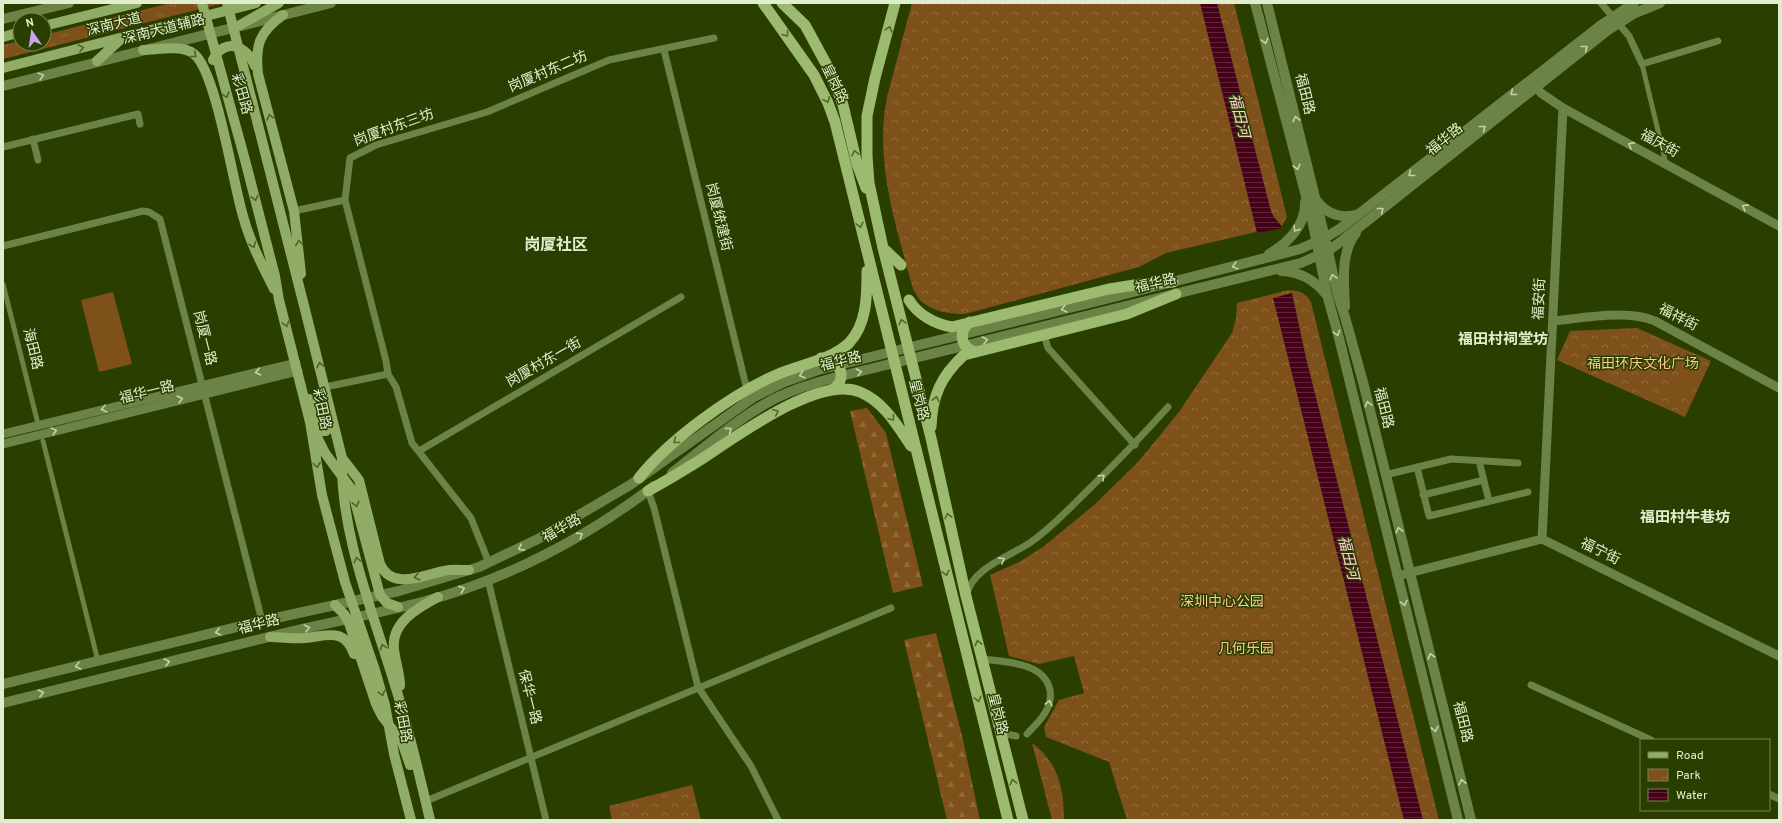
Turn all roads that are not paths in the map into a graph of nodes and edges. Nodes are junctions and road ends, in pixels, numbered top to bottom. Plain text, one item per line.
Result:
1 (69, 3) edge
2 (136, 3) edge
3 (202, 3) edge
4 (227, 3) edge
5 (256, 3) edge
6 (279, 3) edge
7 (332, 3) edge
8 (757, 3) edge
9 (782, 3) edge
10 (1256, 3) edge
11 (1268, 3) edge
12 (1601, 3) edge
13 (1634, 3) edge
14 (1660, 3) edge
15 (895, 6) edge
16 (765, 7) edge
17 (283, 15) junction
18 (3, 19) edge
19 (1615, 20) junction
20 (52, 24) edge
21 (238, 26) junction
22 (122, 37) junction
23 (714, 38) dead end
24 (1718, 41) dead end
25 (143, 50) junction
26 (664, 50) junction
27 (97, 61) junction
28 (1642, 64) junction
29 (3, 68) edge
30 (258, 74) junction
31 (209, 80) junction
32 (1533, 83) junction
33 (3, 86) edge
34 (1563, 108) junction
35 (487, 112) joint
36 (140, 124) dead end
37 (33, 139) junction
38 (3, 146) edge
39 (38, 160) dead end
40 (1666, 164) junction
41 (1305, 192) junction
42 (1316, 198) junction
43 (345, 200) junction
44 (873, 203) junction
45 (294, 211) junction
46 (1360, 213) junction
47 (1361, 226) junction
48 (1779, 226) edge
49 (1321, 240) junction
50 (3, 246) edge
51 (883, 248) junction
52 (1328, 251) junction
53 (1319, 256) junction
54 (867, 257) junction
55 (1260, 259) junction
56 (901, 265) dead end
57 (1272, 270) junction
58 (1173, 282) junction
59 (3, 284) edge
60 (1176, 294) junction
61 (1327, 295) junction
62 (303, 296) junction
63 (681, 297) dead end
64 (279, 300) junction
65 (909, 300) dead end
66 (1345, 317) junction
67 (1552, 321) junction
68 (970, 322) junction
69 (1044, 335) junction
70 (975, 352) junction
71 (821, 358) junction
72 (297, 367) junction
73 (388, 374) junction
74 (301, 384) junction
75 (325, 387) junction
76 (1779, 388) edge
77 (204, 389) junction
78 (746, 390) junction
79 (830, 391) junction
80 (329, 406) junction
81 (1168, 408) dead end
82 (37, 420) dead end
83 (310, 422) junction
84 (3, 434) edge
85 (931, 438) junction
86 (43, 441) dead end
87 (3, 444) edge
88 (1135, 444) junction
89 (419, 451) junction
90 (916, 454) junction
91 (342, 458) junction
92 (1479, 461) junction
93 (1518, 463) dead end
94 (1417, 467) junction
95 (341, 475) junction
96 (1385, 475) junction
97 (639, 478) junction
98 (1484, 480) junction
99 (648, 491) junction
100 (1528, 492) dead end
101 (1423, 495) junction
102 (1489, 501) junction
103 (1542, 539) junction
104 (489, 563) junction
105 (469, 570) junction
106 (1409, 573) junction
107 (1397, 576) junction
108 (488, 580) junction
109 (380, 595) junction
110 (966, 596) junction
111 (438, 597) junction
112 (367, 598) junction
113 (351, 601) junction
114 (335, 605) junction
115 (398, 607) junction
116 (891, 608) dead end
117 (372, 612) junction
118 (352, 617) junction
119 (262, 621) junction
120 (270, 637) junction
121 (1779, 656) edge
122 (982, 659) junction
123 (98, 661) junction
124 (3, 684) edge
125 (1530, 685) dead end
126 (698, 687) junction
127 (3, 703) edge
128 (401, 706) junction
129 (389, 727) junction
130 (1027, 734) dead end
131 (1649, 739) edge
132 (394, 754) junction
133 (531, 757) junction
134 (423, 790) junction
135 (1770, 794) edge
136 (405, 796) junction
137 (1779, 799) edge
138 (426, 801) junction
139 (403, 820) edge
140 (411, 820) edge
141 (430, 820) edge
142 (546, 820) edge
143 (778, 820) edge
144 (1008, 820) edge
145 (1023, 820) edge
146 (1458, 820) edge
147 (1471, 820) edge

1 - 18 main road
2 - 20 main road, 深南大道
3 -> 64 main road, 彩田路
4 - 62 main road, 彩田路
5 - 22 main road, 深南大道
6 - 21 main road
7 - 17 main road, 深南大道辅路
8 - 16 highway
44 -> 9 highway
10 -> 41 main road, 福田路
42 -> 11 main road, 福田路
12 - 19 street
13 - 19 main road, 福华路
14 - 19 main road, 福华路
44 -> 15 highway, 皇岗路
16 -> 54 highway, 皇岗路
17 - 21 main road, 深南大道辅路
17 - 30 main road
19 - 28 street
19 - 32 main road, 福华路
21 - 25 main road, 深南大道辅路
22 - 27 main road
29 -> 22 main road, 深南大道
23 - 26 street, 岗厦村东二坊
24 - 28 street
25 - 27 main road, 深南大道辅路
25 -> 31 main road
26 - 35 street, 岗厦村东二坊
26 - 78 street, 岗厦统建街
33 -> 27 main road, 深南大道辅路
28 - 40 street
30 - 31 main road
45 -> 30 main road
31 -> 64 main road
32 - 34 street, 福庆街
32 -> 46 main road, 福华路
47 -> 32 main road, 福华路
40 -> 34 street, 福庆街
34 - 67 street, 福安街
35 - 43 street, 岗厦村东三坊
36 - 37 street
37 - 38 street
37 - 39 street
48 -> 40 street, 福庆街
41 - 49 main road, 福田路
41 -> 55 main road
42 - 46 main road
42 - 49 main road, 福田路
43 - 45 street
43 - 73 street
44 - 51 highway, 皇岗路
62 -> 45 main road
46 - 49 main road, 福华路
47 - 52 main road, 福华路
47 - 66 main road
49 - 52 main road, 福田路
49 - 53 main road, 福田路
49 - 55 main road, 福华路
50 - 77 street, 岗厦一路
51 - 56 highway
85 -> 51 highway, 皇岗路
52 - 53 main road, 福华路
66 -> 52 main road, 福田路
53 - 57 main road, 福华路
53 - 61 main road, 福田路
54 - 71 highway
54 - 90 highway, 皇岗路
55 -> 58 main road, 福华路
57 - 60 main road, 福华路
57 - 61 main road
58 - 68 highway
58 -> 97 main road, 福华路
59 - 82 street, 海田路
60 - 69 highway
99 -> 60 main road, 福华路
61 -> 107 main road, 福田路
75 -> 62 main road, 彩田路
63 - 89 street, 岗厦村东一街
64 -> 72 main road, 彩田路
65 - 68 highway
96 -> 66 main road, 福田路
67 - 76 street, 福祥街
67 - 103 street, 福安街
68 - 70 highway
69 - 70 highway
69 - 88 street
85 -> 70 highway
71 - 78 highway
71 - 79 highway
72 - 74 main road, 彩田路
72 - 77 street, 福华一路
73 - 75 street
73 - 89 street
74 - 80 main road
74 - 83 main road, 彩田路
75 - 80 main road, 彩田路
77 -> 84 street, 福华一路
87 -> 77 street, 福华一路
77 - 119 street, 岗厦一路
78 -> 97 highway
79 -> 90 highway
99 -> 79 highway
80 - 91 main road, 彩田路
81 - 88 street
83 - 95 main road
83 -> 113 main road, 彩田路
110 -> 85 highway, 皇岗路
86 - 123 street
110 -> 88 street
89 - 104 street
90 -> 144 highway, 皇岗路
91 - 95 main road, 彩田路
105 -> 91 main road, 彩田路
92 - 93 street
92 - 94 street
92 - 98 street
94 - 96 street
94 - 101 street
95 -> 109 main road
112 -> 95 main road, 彩田路
106 -> 96 main road, 福田路
97 -> 104 main road, 福华路
98 - 101 street
98 - 102 street
108 -> 99 main road, 福华路
99 - 126 street
100 - 102 street
101 - 102 street
103 - 106 street
103 - 121 street, 福宁街
104 - 105 main road, 福华路
105 - 109 main road, 福华路
106 - 107 street
147 -> 106 main road, 福田路
107 -> 146 main road, 福田路
111 -> 108 main road, 福华路
108 - 133 street, 保华一路
109 - 112 main road, 福华路
109 - 115 main road
122 -> 110 highway, 皇岗路
111 - 115 main road, 福华路
111 - 128 main road
112 - 113 main road, 福华路
112 - 117 main road, 彩田路
113 - 114 main road, 福华路
113 - 118 main road, 彩田路
114 - 118 main road
114 - 119 main road, 福华路
115 - 117 main road, 福华路
116 - 126 street
117 - 118 main road, 福华路
128 -> 117 main road, 彩田路
120 -> 118 main road, 福华路
118 - 129 main road, 彩田路
119 -> 123 main road, 福华路
127 -> 120 main road, 福华路
120 - 132 main road
130 -> 122 street
145 -> 122 highway, 皇岗路
123 -> 124 main road, 福华路
125 - 131 street
126 - 133 street
126 - 143 street
128 - 134 main road, 彩田路
129 - 132 main road, 彩田路
129 - 134 main road
132 - 136 main road, 彩田路
133 - 138 street
133 - 142 street, 保华一路
134 - 138 main road, 彩田路
135 - 137 street
136 - 139 main road
136 - 140 main road, 彩田路
138 - 141 main road, 彩田路

